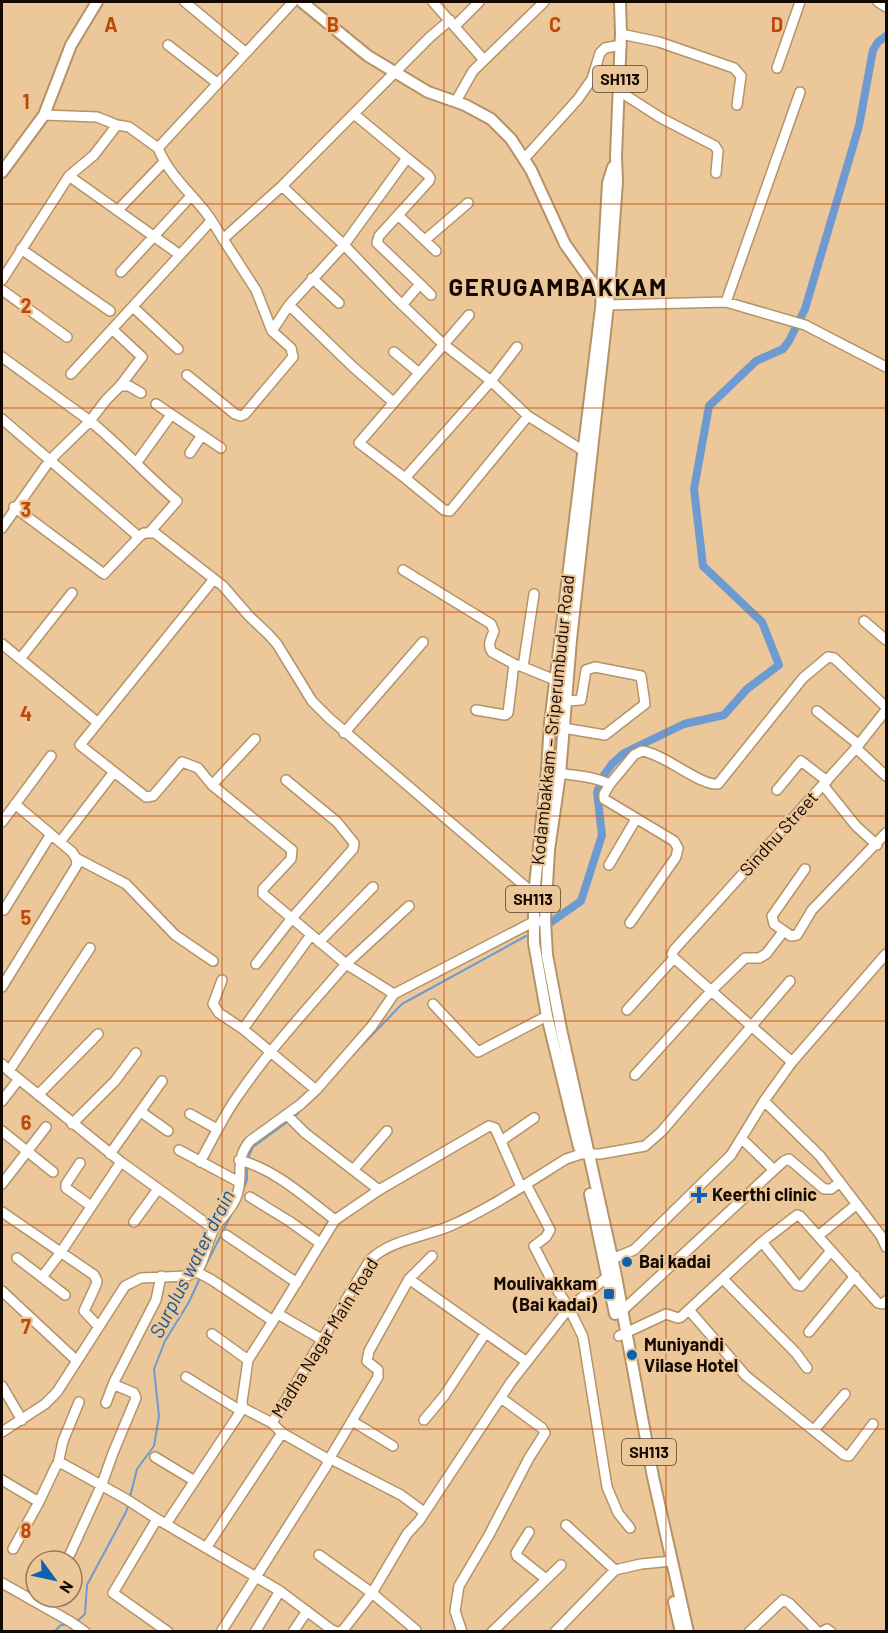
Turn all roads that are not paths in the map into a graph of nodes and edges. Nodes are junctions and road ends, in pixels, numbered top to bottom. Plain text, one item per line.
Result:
1 (97, 2) edge
2 (185, 2) edge
3 (293, 2) edge
4 (302, 2) edge
5 (433, 2) edge
6 (479, 2) edge
7 (544, 2) edge
8 (620, 2) edge
9 (800, 2) edge
10 (878, 2) edge
11 (886, 7) edge
12 (452, 23) junction
13 (621, 40) junction
14 (168, 45) dead end
15 (245, 52) junction
16 (484, 60) junction
17 (777, 68) dead end
18 (395, 73) junction
19 (217, 82) junction
20 (619, 91) junction
21 (801, 92) dead end
22 (456, 101) junction
23 (737, 105) dead end
24 (354, 114) junction
25 (44, 115) junction
26 (117, 125) junction
27 (158, 148) junction
28 (616, 156) junction
29 (406, 158) junction
30 (524, 159) junction
31 (164, 162) junction
32 (2, 172) edge
33 (716, 173) dead end
34 (69, 176) junction
35 (282, 186) junction
36 (191, 196) junction
37 (468, 203) dead end
38 (118, 210) junction
39 (398, 215) junction
40 (211, 221) junction
41 (154, 236) junction
42 (223, 239) junction
43 (425, 240) junction
44 (344, 245) junction
45 (21, 249) junction
46 (436, 252) dead end
47 (180, 255) junction
48 (122, 272) dead end
49 (312, 278) junction
50 (2, 280) edge
51 (420, 284) junction
52 (2, 290) edge
53 (601, 294) junction
54 (431, 295) dead end
55 (726, 302) junction
56 (339, 303) dead end
57 (289, 305) junction
58 (402, 305) junction
59 (608, 305) junction
60 (133, 307) junction
61 (110, 311) dead end
62 (469, 315) dead end
63 (112, 329) junction
64 (272, 331) junction
65 (67, 337) dead end
66 (442, 343) junction
67 (517, 347) dead end
68 (178, 349) dead end
69 (394, 352) dead end
70 (2, 357) edge
71 (886, 367) edge
72 (418, 372) junction
73 (71, 374) dead end
74 (187, 375) dead end
75 (491, 381) junction
76 (120, 386) junction
77 (141, 393) dead end
78 (393, 402) junction
79 (156, 404) dead end
80 (171, 415) junction
81 (528, 416) junction
82 (2, 419) edge
83 (90, 421) junction
84 (202, 435) junction
85 (220, 448) dead end
86 (190, 453) dead end
87 (588, 454) junction
88 (50, 460) junction
89 (137, 462) junction
90 (405, 478) junction
91 (14, 507) junction
92 (2, 528) edge
93 (149, 533) junction
94 (139, 537) junction
95 (403, 570) dead end
96 (214, 579) junction
97 (72, 593) dead end
98 (534, 594) dead end
99 (864, 621) dead end
100 (886, 640) edge
101 (423, 642) dead end
102 (2, 644) edge
103 (20, 658) junction
104 (519, 666) junction
105 (556, 680) junction
106 (568, 684) junction
107 (566, 701) junction
108 (476, 710) dead end
109 (886, 710) edge
110 (817, 711) dead end
111 (97, 722) junction
112 (563, 728) junction
113 (344, 733) junction
114 (255, 739) dead end
115 (857, 746) junction
116 (51, 756) dead end
117 (547, 770) junction
118 (114, 772) junction
119 (560, 774) junction
120 (886, 776) edge
121 (286, 780) dead end
122 (608, 783) junction
123 (825, 783) junction
124 (212, 785) junction
125 (777, 790) dead end
126 (15, 804) junction
127 (636, 819) junction
128 (2, 822) edge
129 (886, 833) edge
130 (51, 834) junction
131 (60, 842) junction
132 (877, 845) junction
133 (76, 858) junction
134 (609, 865) dead end
135 (805, 869) dead end
136 (373, 887) dead end
137 (534, 894) junction
138 (409, 906) dead end
139 (4, 910) dead end
140 (292, 918) junction
141 (545, 920) junction
142 (533, 922) junction
143 (630, 923) dead end
144 (783, 932) junction
145 (311, 935) junction
146 (319, 942) junction
147 (90, 948) dead end
148 (886, 954) edge
149 (674, 958) junction
150 (213, 961) dead end
151 (256, 964) dead end
152 (346, 964) junction
153 (222, 980) dead end
154 (790, 981) dead end
155 (2, 987) edge
156 (712, 990) junction
157 (394, 994) junction
158 (433, 1005) dead end
159 (627, 1010) dead end
160 (547, 1016) junction
161 (751, 1026) junction
162 (243, 1029) junction
163 (98, 1034) dead end
164 (136, 1053) dead end
165 (270, 1054) junction
166 (792, 1062) junction
167 (5, 1068) edge
168 (635, 1075) dead end
169 (19, 1079) junction
170 (162, 1081) dead end
171 (316, 1090) junction
172 (38, 1095) junction
173 (2, 1101) edge
174 (764, 1101) junction
175 (141, 1112) junction
176 (190, 1114) dead end
177 (290, 1118) junction
178 (534, 1118) dead end
179 (72, 1124) junction
180 (46, 1127) dead end
181 (217, 1129) junction
182 (2, 1131) edge
183 (168, 1131) dead end
184 (387, 1131) dead end
185 (742, 1139) junction
186 (501, 1141) junction
187 (179, 1150) dead end
188 (26, 1152) junction
189 (110, 1154) junction
190 (584, 1154) junction
191 (245, 1161) junction
192 (80, 1162) dead end
193 (121, 1162) junction
194 (200, 1162) junction
195 (354, 1169) junction
196 (774, 1170) junction
197 (53, 1172) dead end
198 (239, 1182) junction
199 (840, 1182) junction
200 (2, 1184) edge
201 (523, 1185) junction
202 (158, 1189) junction
203 (379, 1190) junction
204 (250, 1197) dead end
205 (857, 1204) junction
206 (91, 1206) junction
207 (2, 1212) edge
208 (335, 1220) junction
209 (134, 1222) dead end
210 (214, 1229) junction
211 (884, 1233) edge
212 (226, 1235) dead end
213 (818, 1236) junction
214 (762, 1242) junction
215 (320, 1243) junction
216 (886, 1247) edge
217 (831, 1251) junction
218 (61, 1252) junction
219 (432, 1256) dead end
220 (17, 1258) dead end
221 (608, 1260) junction
222 (611, 1273) junction
223 (200, 1274) junction
224 (161, 1276) junction
225 (855, 1276) junction
226 (42, 1277) junction
227 (409, 1279) junction
228 (723, 1279) junction
229 (297, 1282) junction
230 (2, 1291) edge
231 (65, 1295) dead end
232 (886, 1301) edge
233 (569, 1308) junction
234 (689, 1310) junction
235 (621, 1311) junction
236 (275, 1317) junction
237 (98, 1326) junction
238 (809, 1332) dead end
239 (212, 1334) dead end
240 (485, 1334) junction
241 (623, 1334) junction
242 (321, 1339) junction
243 (248, 1360) junction
244 (77, 1361) junction
245 (526, 1362) junction
246 (807, 1368) dead end
247 (186, 1377) dead end
248 (114, 1382) junction
249 (2, 1386) edge
250 (845, 1394) dead end
251 (501, 1398) junction
252 (79, 1402) dead end
253 (106, 1402) dead end
254 (242, 1409) junction
255 (22, 1420) junction
256 (424, 1420) dead end
257 (352, 1421) junction
258 (272, 1423) junction
259 (873, 1424) dead end
260 (814, 1430) junction
261 (2, 1432) edge
262 (282, 1433) junction
263 (393, 1446) dead end
264 (155, 1457) dead end
265 (328, 1460) junction
266 (58, 1464) junction
267 (193, 1480) junction
268 (7, 1484) edge
269 (102, 1485) junction
270 (39, 1502) junction
271 (424, 1512) junction
272 (161, 1521) junction
273 (566, 1525) dead end
274 (630, 1528) dead end
275 (529, 1532) dead end
276 (206, 1548) junction
277 (13, 1549) dead end
278 (72, 1549) edge
279 (319, 1555) dead end
280 (669, 1561) junction
281 (561, 1565) dead end
282 (615, 1570) junction
283 (256, 1577) junction
284 (546, 1579) junction
285 (2, 1583) edge
286 (280, 1591) junction
287 (372, 1593) junction
288 (307, 1611) junction
289 (78, 1627) edge
290 (416, 1630) dead end
291 (168, 1632) edge
292 (221, 1632) edge
293 (255, 1632) edge
294 (293, 1632) edge
295 (339, 1632) edge
296 (462, 1632) edge
297 (492, 1632) edge
298 (555, 1632) edge
299 (681, 1632) edge
300 (688, 1632) edge
301 (749, 1632) edge
302 (820, 1632) edge
303 (831, 1632) edge

1 - 25 main road
2 - 15 street
3 - 15 street
4 - 18 main road
5 - 12 street
6 - 12 street
7 - 16 street
8 - 13 main road, Kodambakkam – Sriperumbudur Road / SH113
9 - 17 street
10 - 11 street
12 - 16 street
12 - 18 street
13 - 20 main road, Kodambakkam – Sriperumbudur Road / SH113
13 - 23 street
13 - 30 street
14 - 19 street
15 - 19 street
16 - 22 street
18 - 22 main road
18 - 24 street
19 - 27 street
20 - 28 main road, Kodambakkam – Sriperumbudur Road / SH113
20 - 33 street
21 - 55 street
22 - 30 main road
24 - 29 street
24 - 35 street
25 - 26 street
25 - 32 main road
26 - 27 street
26 - 34 street
27 - 31 street
28 - 53 main road, Kodambakkam – Sriperumbudur Road / SH113
28 - 59 main road, Kodambakkam – Sriperumbudur Road / SH113
29 - 39 street
29 - 44 street
30 - 53 main road
31 - 36 street
31 - 38 street
34 - 38 street
34 - 45 street
35 - 42 street
35 - 44 street
36 - 40 street
36 - 41 street
37 - 43 street
38 - 41 street
39 - 43 street
39 - 51 street
40 - 42 street
40 - 47 street
41 - 47 street
41 - 48 street
42 - 64 street
43 - 46 street
44 - 49 street
44 - 58 street
45 - 50 street
45 - 61 street
47 - 60 street
49 - 56 street
49 - 57 street
51 - 54 street
51 - 58 street
52 - 65 street
53 - 59 main road
53 - 87 main road, Kodambakkam – Sriperumbudur Road / SH113
55 - 59 street
55 - 71 street
57 - 64 street
57 - 78 street
58 - 66 street
59 - 87 main road, Kodambakkam – Sriperumbudur Road / SH113
60 - 63 street
60 - 68 street
62 - 66 street
63 - 73 street
63 - 76 street
64 - 74 street
66 - 72 street
66 - 75 street
67 - 75 street
69 - 72 street
70 - 83 street
72 - 78 street
75 - 81 street
75 - 90 street
76 - 77 street
76 - 83 street
78 - 90 street
79 - 80 street
80 - 84 street
80 - 89 street
81 - 87 street
81 - 90 street
82 - 88 street
83 - 88 street
83 - 89 street
84 - 85 street
84 - 86 street
87 - 105 main road, Kodambakkam – Sriperumbudur Road / SH113
87 - 106 main road, Kodambakkam – Sriperumbudur Road / SH113
88 - 91 street
88 - 94 street
89 - 93 street
91 - 92 street
91 - 94 street
93 - 94 street
93 - 96 street
95 - 104 street
96 - 111 street
96 - 113 street
97 - 103 street
98 - 104 street
99 - 100 street
101 - 113 street
102 - 103 street
103 - 111 street
104 - 105 street
104 - 108 street
105 - 106 street
105 - 117 main road, Kodambakkam – Sriperumbudur Road / SH113
106 - 107 main road, Kodambakkam – Sriperumbudur Road / SH113
107 - 112 main road, Kodambakkam – Sriperumbudur Road / SH113
107 - 112 street
109 - 115 street, Sindhu Street
109 - 122 street
110 - 115 street
111 - 118 street
112 - 119 main road, Kodambakkam – Sriperumbudur Road / SH113
113 - 137 street
114 - 124 street
115 - 120 street
115 - 123 street, Sindhu Street
116 - 126 street
117 - 119 street
117 - 137 main road, Kodambakkam – Sriperumbudur Road / SH113
118 - 124 street
118 - 131 street
119 - 122 street
119 - 141 main road, Kodambakkam – Sriperumbudur Road / SH113
121 - 140 street
122 - 127 street
123 - 125 street
123 - 132 street
123 - 149 street, Sindhu Street
124 - 140 street
126 - 128 street
126 - 130 street
127 - 134 street
127 - 143 street
129 - 132 street
130 - 131 street
130 - 139 street
131 - 133 street
132 - 144 street
133 - 150 street
133 - 155 street
135 - 144 street
136 - 146 street
137 - 142 main road, Kodambakkam – Sriperumbudur Road / SH113
138 - 152 street
140 - 145 street
140 - 151 street
141 - 142 street
141 - 190 main road, Kodambakkam – Sriperumbudur Road / SH113
142 - 157 street
142 - 160 main road, Kodambakkam – Sriperumbudur Road / SH113
144 - 156 street
145 - 146 street
145 - 162 street
146 - 152 street
147 - 167 street
148 - 166 street
149 - 156 street
149 - 159 street, Sindhu Street
152 - 157 street
152 - 165 street
153 - 162 street
154 - 161 street
156 - 161 street
156 - 168 street
157 - 171 street
158 - 160 street
160 - 190 main road, Kodambakkam – Sriperumbudur Road / SH113
161 - 166 street
161 - 190 street
162 - 165 street
163 - 172 street
164 - 179 street
165 - 171 street
165 - 181 street
166 - 174 street
167 - 169 street
169 - 172 street
169 - 173 street
170 - 175 street
171 - 177 street
172 - 179 street
174 - 185 street
174 - 199 street
175 - 183 street
175 - 189 street
176 - 181 street
177 - 191 street
177 - 195 street
178 - 186 street
179 - 189 street
180 - 188 street
181 - 194 street
182 - 188 street
184 - 195 street
185 - 196 street
185 - 221 street
186 - 201 street
186 - 203 street
187 - 194 street
188 - 197 street
188 - 200 street
189 - 193 street
190 - 201 street, Madha Nagar Main Road
190 - 221 main road, Kodambakkam – Sriperumbudur Road / SH113
191 - 198 street
191 - 208 street
192 - 206 street
193 - 202 street
193 - 206 street
194 - 198 street
195 - 203 street
196 - 199 street
196 - 235 street
198 - 210 street
199 - 205 street
201 - 233 street
201 - 242 street, Madha Nagar Main Road
202 - 209 street
202 - 210 street
203 - 208 street
204 - 215 street
205 - 211 street
205 - 213 street
206 - 218 street
207 - 218 street
208 - 215 street
210 - 223 street
211 - 216 street
212 - 229 street
213 - 214 street
213 - 217 street
214 - 217 street
214 - 228 street
215 - 229 street
217 - 225 street
218 - 226 street
218 - 237 street
219 - 227 street
220 - 226 street
221 - 222 main road, Kodambakkam – Sriperumbudur Road / SH113
222 - 233 street
222 - 235 main road, Kodambakkam – Sriperumbudur Road / SH113
222 - 241 main road, Kodambakkam – Sriperumbudur Road / SH113
223 - 224 street
223 - 236 street
224 - 237 street
224 - 248 street
225 - 232 street
225 - 238 street
226 - 231 street
227 - 240 street
227 - 257 street
228 - 234 street
228 - 246 street
229 - 236 street
230 - 244 street
233 - 245 street
233 - 274 street
234 - 241 street
234 - 260 street
235 - 241 main road, Kodambakkam – Sriperumbudur Road / SH113
236 - 242 street
236 - 243 street
237 - 244 street
239 - 243 street
240 - 245 street
240 - 256 street
241 - 280 main road, Kodambakkam – Sriperumbudur Road / SH113
242 - 258 street, Madha Nagar Main Road
243 - 254 street
244 - 255 street
245 - 251 street
247 - 254 street
248 - 253 street
248 - 269 street
249 - 255 street
250 - 260 street
251 - 271 street
251 - 296 street
252 - 266 street
254 - 258 street
254 - 267 street
255 - 261 street
257 - 263 street
257 - 265 street
258 - 262 street, Madha Nagar Main Road
259 - 260 street
262 - 265 street, Madha Nagar Main Road
262 - 276 street
264 - 267 street
265 - 271 street, Madha Nagar Main Road
265 - 283 street
266 - 269 street
266 - 270 street
267 - 272 street
268 - 270 street
269 - 272 street
269 - 278 street
270 - 277 street
271 - 287 street
272 - 276 street
272 - 291 street
273 - 282 street
275 - 284 street
276 - 283 street
279 - 287 street
280 - 282 street
280 - 299 main road, Kodambakkam – Sriperumbudur Road / SH113
280 - 300 main road, Kodambakkam – Sriperumbudur Road / SH113
281 - 284 street
282 - 298 street
283 - 286 street
283 - 292 street
284 - 297 street
285 - 289 street
286 - 288 street
286 - 293 street
287 - 290 street
287 - 295 street
288 - 294 street
288 - 295 street
301 - 302 street
302 - 303 street

